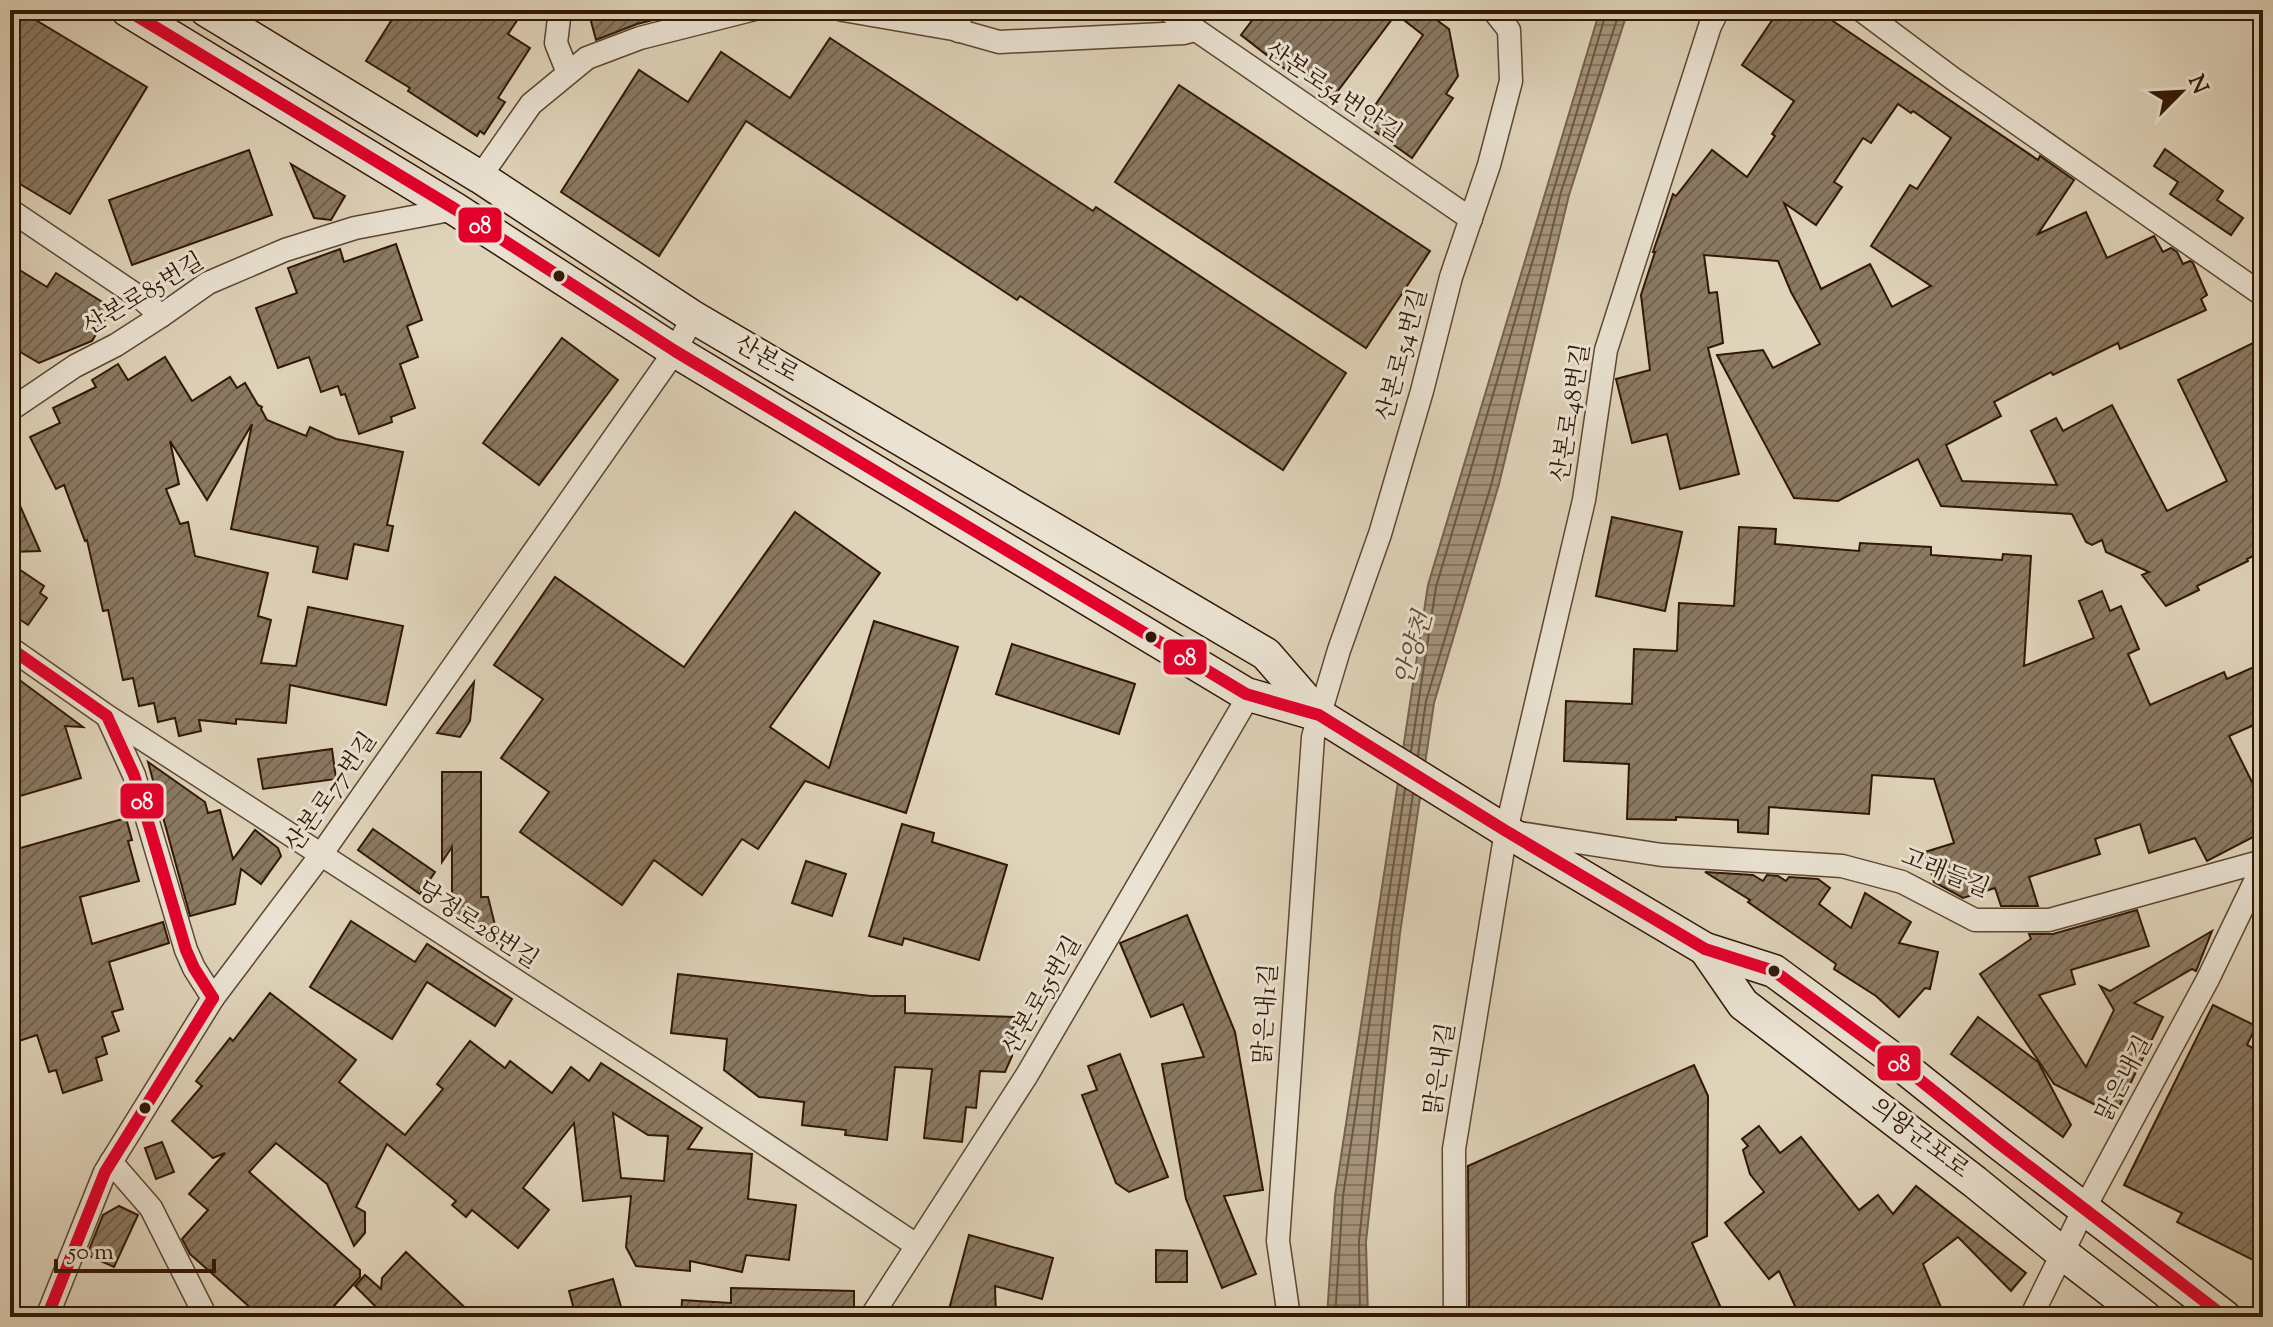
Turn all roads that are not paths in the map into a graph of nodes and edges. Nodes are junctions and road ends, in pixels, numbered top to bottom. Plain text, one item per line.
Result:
1 (127, 10) edge
2 (206, 10) edge
3 (560, 10) edge
4 (751, 10) edge
5 (843, 10) edge
6 (1167, 10) edge
7 (1493, 10) edge
8 (1718, 10) edge
9 (1861, 10) edge
10 (959, 20) edge
11 (1195, 30) junction
12 (568, 73) junction
13 (480, 177) junction
14 (455, 209) junction
15 (10, 210) edge
16 (1471, 219) junction
17 (2263, 291) edge
18 (161, 316) junction
19 (693, 317) junction
20 (675, 351) junction
21 (10, 410) edge
22 (10, 648) edge
23 (1246, 694) junction
24 (107, 716) junction
25 (1328, 721) junction
26 (1496, 824) junction
27 (320, 856) junction
28 (2263, 863) edge
29 (1705, 949) junction
30 (213, 998) junction
31 (111, 1162) junction
32 (2084, 1209) junction
33 (916, 1245) junction
34 (2062, 1253) junction
35 (47, 1317) edge
36 (206, 1317) edge
37 (871, 1317) edge
38 (1289, 1317) edge
39 (1455, 1317) edge
40 (2031, 1317) edge
41 (2145, 1317) edge
42 (2225, 1317) edge

1 - 14 street, 산본로
2 - 13 street, 산본로
3 - 12 street
4 - 12 street
5 - 10 street
6 - 11 street, 산본로54번안길
7 - 16 street, 산본로54번길
8 - 26 street, 산본로48번길
9 - 17 street
10 - 11 street
11 - 16 street, 산본로54번안길
12 - 13 street
13 - 19 street, 산본로
14 - 18 street, 산본로85번길
14 - 20 street, 산본로
15 - 18 street
16 - 25 street, 산본로54번길
18 - 21 street, 산본로85번길
19 - 20 street, 산본로77번길
19 - 25 street, 산본로
20 - 23 street, 산본로
20 - 27 street, 산본로77번길
22 - 24 street, 당정로28번길
23 - 25 street, 산본로
23 - 33 street, 산본로55번길
24 - 27 street, 당정로28번길
24 - 30 street
25 - 26 street, 의왕군포로
25 - 38 street, 맑은내1길
26 - 28 street, 고래들길
26 - 29 street, 의왕군포로
26 - 39 street, 맑은내길
27 - 30 street, 산본로77번길
27 - 33 street, 당정로28번길
28 - 32 street, 맑은내길
29 - 32 street, 의왕군포로
29 - 34 street, 의왕군포로
30 - 31 street, 산본로77번길
31 - 35 street, 산본로77번길
31 - 36 street
32 - 34 street, 맑은내길
32 - 42 street, 의왕군포로
33 - 37 street, 산본로55번길
34 - 40 street, 맑은내길
34 - 41 street, 의왕군포로

